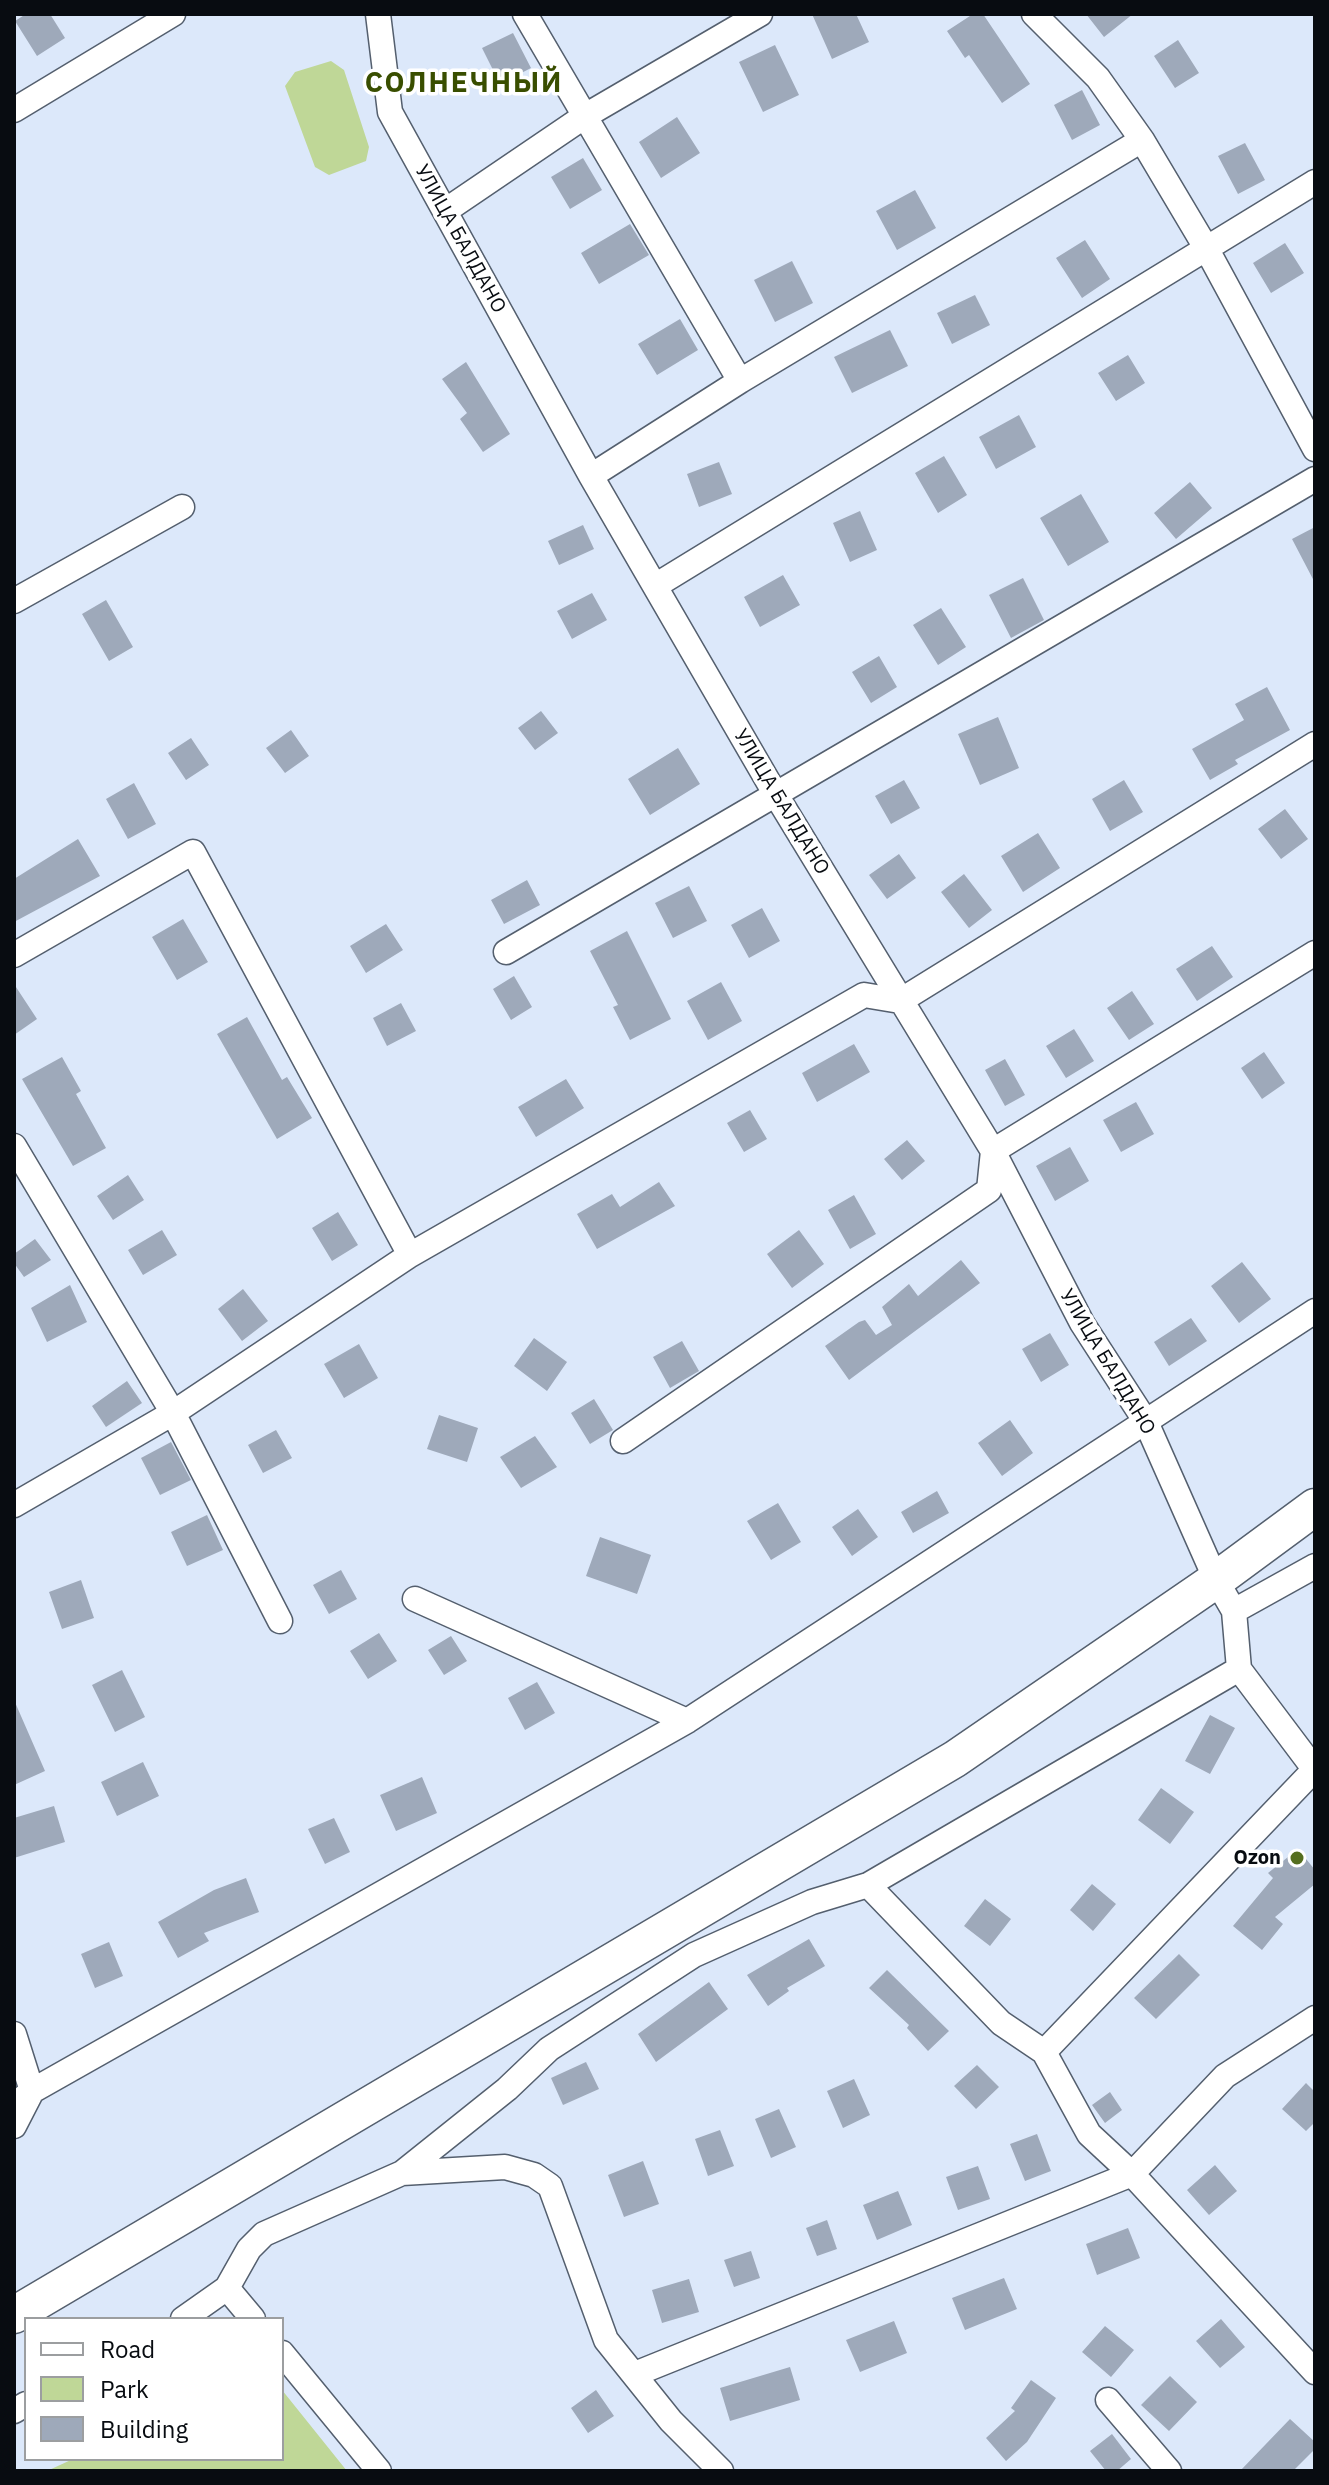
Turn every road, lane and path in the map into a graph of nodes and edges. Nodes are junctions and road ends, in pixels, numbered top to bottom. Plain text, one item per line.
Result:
1 (173, 14) edge
2 (378, 14) edge
3 (525, 14) edge
4 (760, 14) edge
5 (1034, 14) edge
6 (14, 110) edge
7 (585, 116) junction
8 (1142, 140) junction
9 (1315, 182) edge
10 (445, 211) junction
11 (1205, 246) junction
12 (740, 381) junction
13 (1315, 449) edge
14 (591, 476) junction
15 (1315, 479) edge
16 (182, 507) dead end
17 (655, 586) junction
18 (14, 601) edge
19 (1315, 744) edge
20 (776, 795) junction
21 (506, 952) dead end
22 (1315, 953) edge
23 (14, 955) edge
24 (900, 1001) junction
25 (14, 1146) edge
26 (993, 1151) junction
27 (410, 1255) junction
28 (1315, 1311) edge
29 (173, 1413) junction
30 (1146, 1422) junction
31 (623, 1441) dead end
32 (14, 1505) edge
33 (1315, 1507) edge
34 (1315, 1566) edge
35 (1216, 1580) junction
36 (415, 1599) dead end
37 (1234, 1611) junction
38 (280, 1621) dead end
39 (1239, 1669) junction
40 (687, 1721) junction
41 (1315, 1770) edge
42 (868, 1885) junction
43 (1315, 2018) edge
44 (14, 2034) edge
45 (1044, 2052) junction
46 (23, 2098) edge
47 (14, 2126) edge
48 (402, 2173) junction
49 (1132, 2174) junction
50 (227, 2288) junction
51 (14, 2315) edge
52 (186, 2317) edge
53 (251, 2317) edge
54 (284, 2355) edge
55 (1315, 2372) edge
56 (635, 2374) junction
57 (1108, 2400) dead end
58 (379, 2471) edge
59 (721, 2471) edge
60 (1169, 2471) edge

1 - 6 street
2 - 10 street, УЛИЦА БАЛДАНО
3 - 7 street
4 - 7 street
5 - 8 street
7 - 10 street
7 - 12 street
8 - 11 street
8 - 12 street
9 - 11 street
10 - 14 street, УЛИЦА БАЛДАНО
11 - 13 street
11 - 17 street
12 - 14 street
14 - 17 street, УЛИЦА БАЛДАНО
15 - 20 street
16 - 18 street
17 - 20 street, УЛИЦА БАЛДАНО
19 - 24 street
20 - 21 street
20 - 24 street, УЛИЦА БАЛДАНО
22 - 26 street
23 - 27 street
24 - 26 street, УЛИЦА БАЛДАНО
24 - 27 street
25 - 29 street
26 - 30 street, УЛИЦА БАЛДАНО
26 - 31 street
27 - 29 street
28 - 30 street
29 - 32 street
29 - 38 street
30 - 35 street, УЛИЦА БАЛДАНО
30 - 40 street
33 - 35 main road
34 - 37 street
35 - 37 street, УЛИЦА БАЛДАНО
35 - 51 main road
36 - 40 street
37 - 39 street
39 - 41 street
39 - 42 street
40 - 46 street
41 - 45 street
42 - 45 street
42 - 48 street
43 - 49 street
44 - 46 street
45 - 49 street
46 - 47 street
48 - 50 street
48 - 56 street
49 - 55 street
49 - 56 street
50 - 52 street
50 - 53 street
54 - 58 street
56 - 59 street
57 - 60 street

